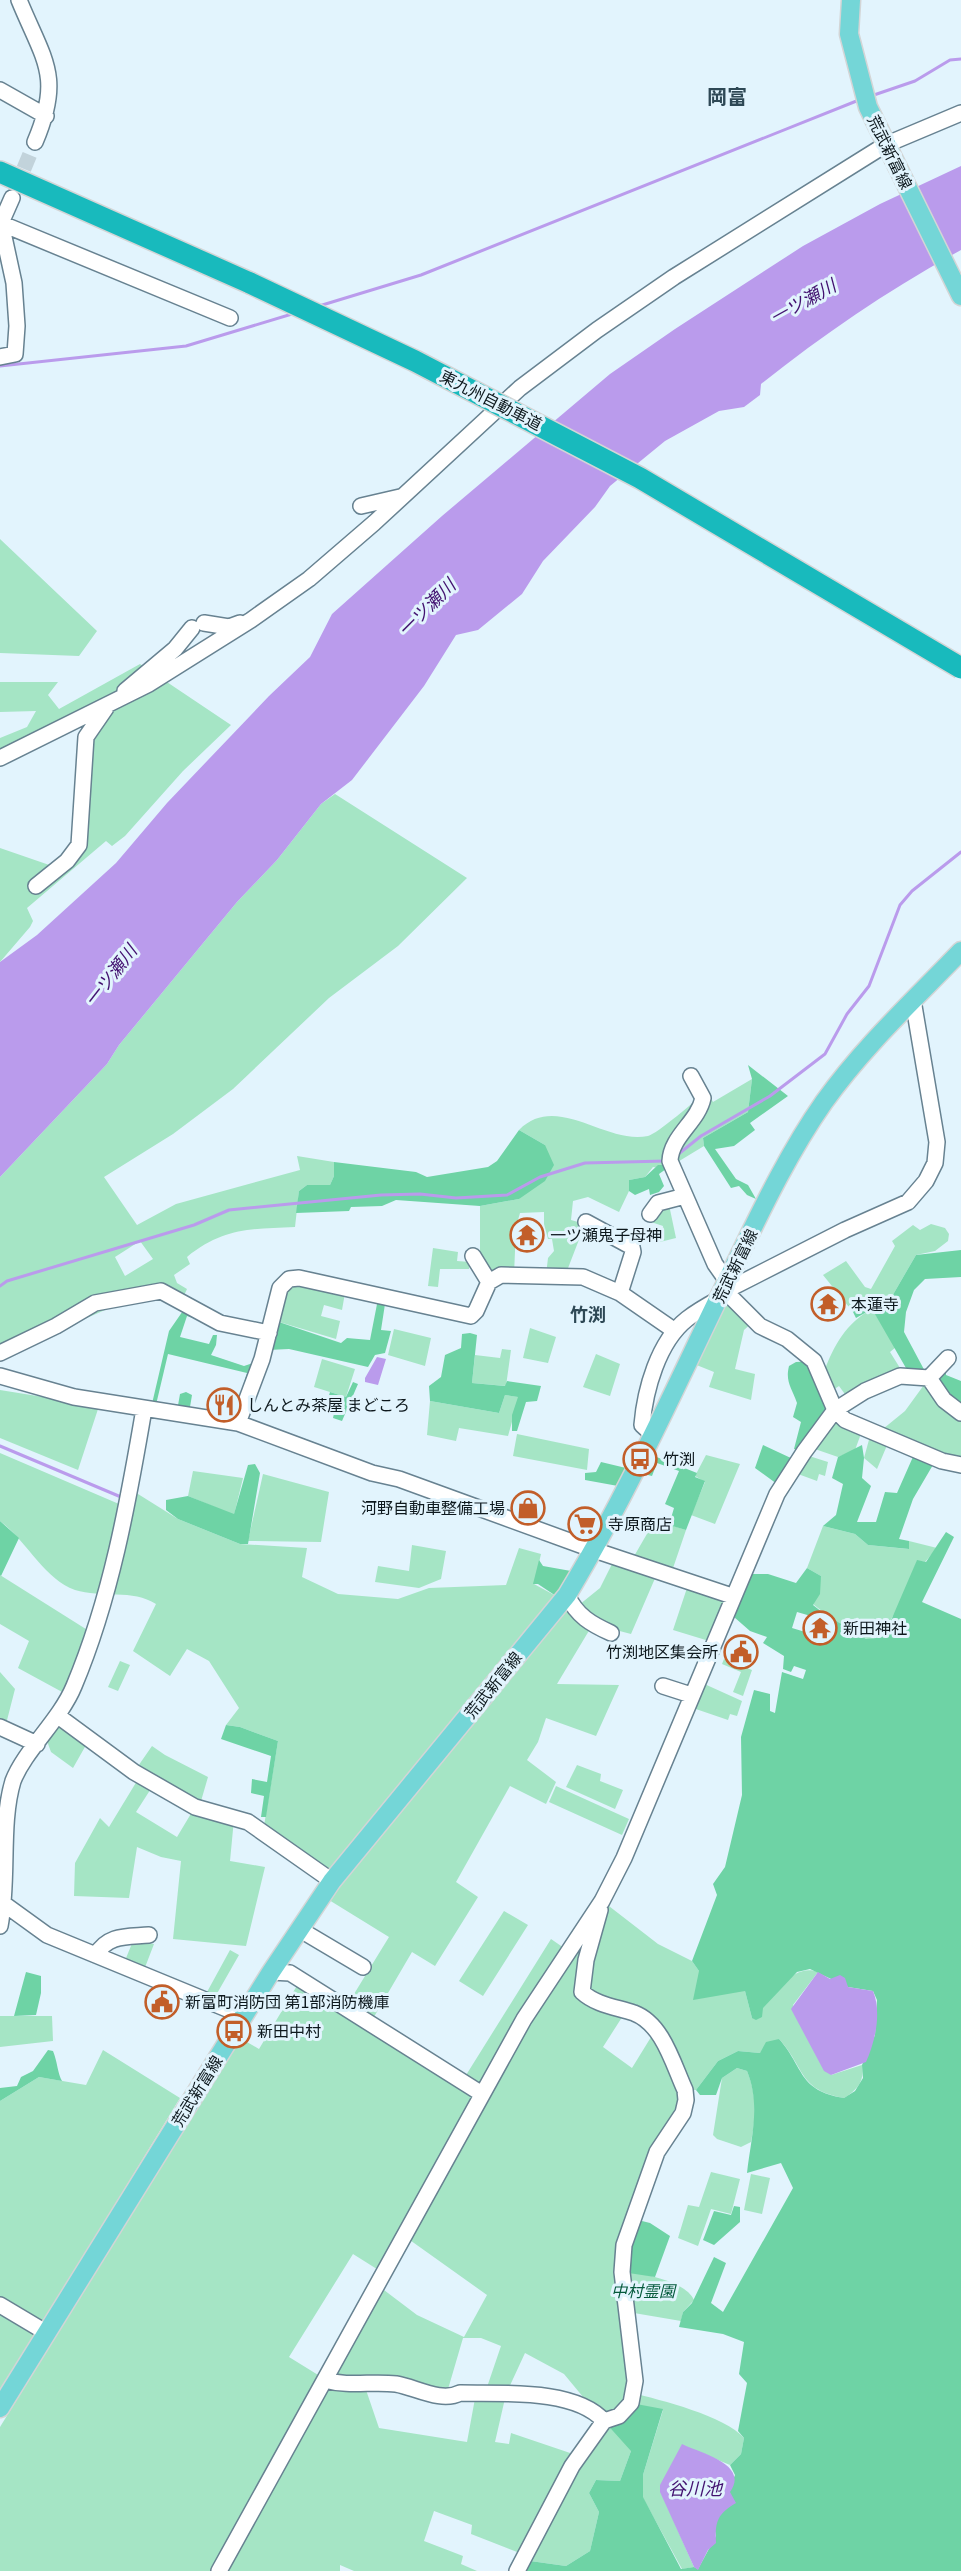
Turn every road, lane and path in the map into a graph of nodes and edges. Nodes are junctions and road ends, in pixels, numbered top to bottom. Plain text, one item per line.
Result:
1 (20, 0) edge
2 (851, 0) edge
3 (0, 90) edge
4 (961, 113) edge
5 (46, 116) junction
6 (35, 142) tunnel mouth
7 (887, 148) junction
8 (5, 178) edge
9 (1, 223) edge
10 (961, 296) edge
11 (230, 318) dead end
12 (0, 357) edge
13 (403, 496) junction
14 (361, 506) dead end
15 (251, 620) junction
16 (961, 668) edge
17 (114, 700) junction
18 (0, 758) edge
19 (36, 886) dead end
20 (961, 951) edge
21 (913, 1000) junction
22 (691, 1076) dead end
23 (686, 1196) junction
24 (650, 1214) dead end
25 (586, 1222) dead end
26 (473, 1256) dead end
27 (489, 1282) junction
28 (723, 1290) junction
29 (620, 1293) junction
30 (675, 1331) junction
31 (269, 1333) junction
32 (0, 1353) edge
33 (948, 1358) dead end
34 (0, 1376) edge
35 (929, 1378) junction
36 (144, 1409) junction
37 (835, 1410) junction
38 (961, 1413) edge
39 (238, 1424) junction
40 (653, 1435) junction
41 (961, 1466) edge
42 (594, 1550) junction
43 (567, 1595) junction
44 (732, 1596) junction
45 (611, 1633) dead end
46 (663, 1686) dead end
47 (691, 1695) junction
48 (58, 1716) junction
49 (0, 1727) edge
50 (37, 1744) junction
51 (332, 1881) junction
52 (602, 1901) junction
53 (2, 1903) edge
54 (0, 1926) edge
55 (300, 1929) junction
56 (149, 1935) dead end
57 (96, 1955) junction
58 (363, 1967) dead end
59 (271, 1972) junction
60 (244, 2016) junction
61 (482, 2094) junction
62 (0, 2305) edge
63 (47, 2333) junction
64 (325, 2380) junction
65 (0, 2408) edge
66 (604, 2421) junction
67 (219, 2571) edge
68 (518, 2571) edge

1 - 5 street
2 - 7 main road, 荒武新富線
3 - 5 street
4 - 7 street
5 - 6 street
7 - 10 main road, 荒武新富線
7 - 13 street
8 - 9 street
8 - 16 highway, 東九州自動車道, bridge
9 - 11 street
9 - 12 street
13 - 14 street
13 - 15 street
15 - 17 street
15 - 17 street
17 - 18 street
17 - 19 street
20 - 21 main road, 荒武新富線
21 - 28 main road, 荒武新富線
21 - 28 street
22 - 23 street
23 - 24 street
23 - 28 street
25 - 29 street
26 - 27 street
27 - 29 street
27 - 31 street
28 - 30 street
28 - 37 street
28 - 40 main road, 荒武新富線
29 - 30 street
30 - 40 street
31 - 32 street
31 - 39 street
33 - 35 street
34 - 36 street
35 - 37 street
35 - 38 street
36 - 39 street
36 - 48 street
37 - 41 street
37 - 44 street
39 - 42 street
40 - 42 main road, 荒武新富線
42 - 43 main road, 荒武新富線
42 - 44 street
43 - 45 street
43 - 51 main road, 荒武新富線
44 - 47 street
46 - 47 street
47 - 52 street
48 - 50 street
48 - 51 street
49 - 50 street
50 - 53 street
51 - 55 main road, 荒武新富線
52 - 61 street
52 - 66 street
53 - 54 street
53 - 57 street
55 - 58 street
55 - 59 main road, 荒武新富線
56 - 57 street
57 - 60 street
59 - 60 main road, 荒武新富線
59 - 61 street
60 - 63 main road, 荒武新富線
61 - 64 street
62 - 63 street
63 - 65 main road, 荒武新富線
64 - 66 street
64 - 67 street
66 - 68 street

